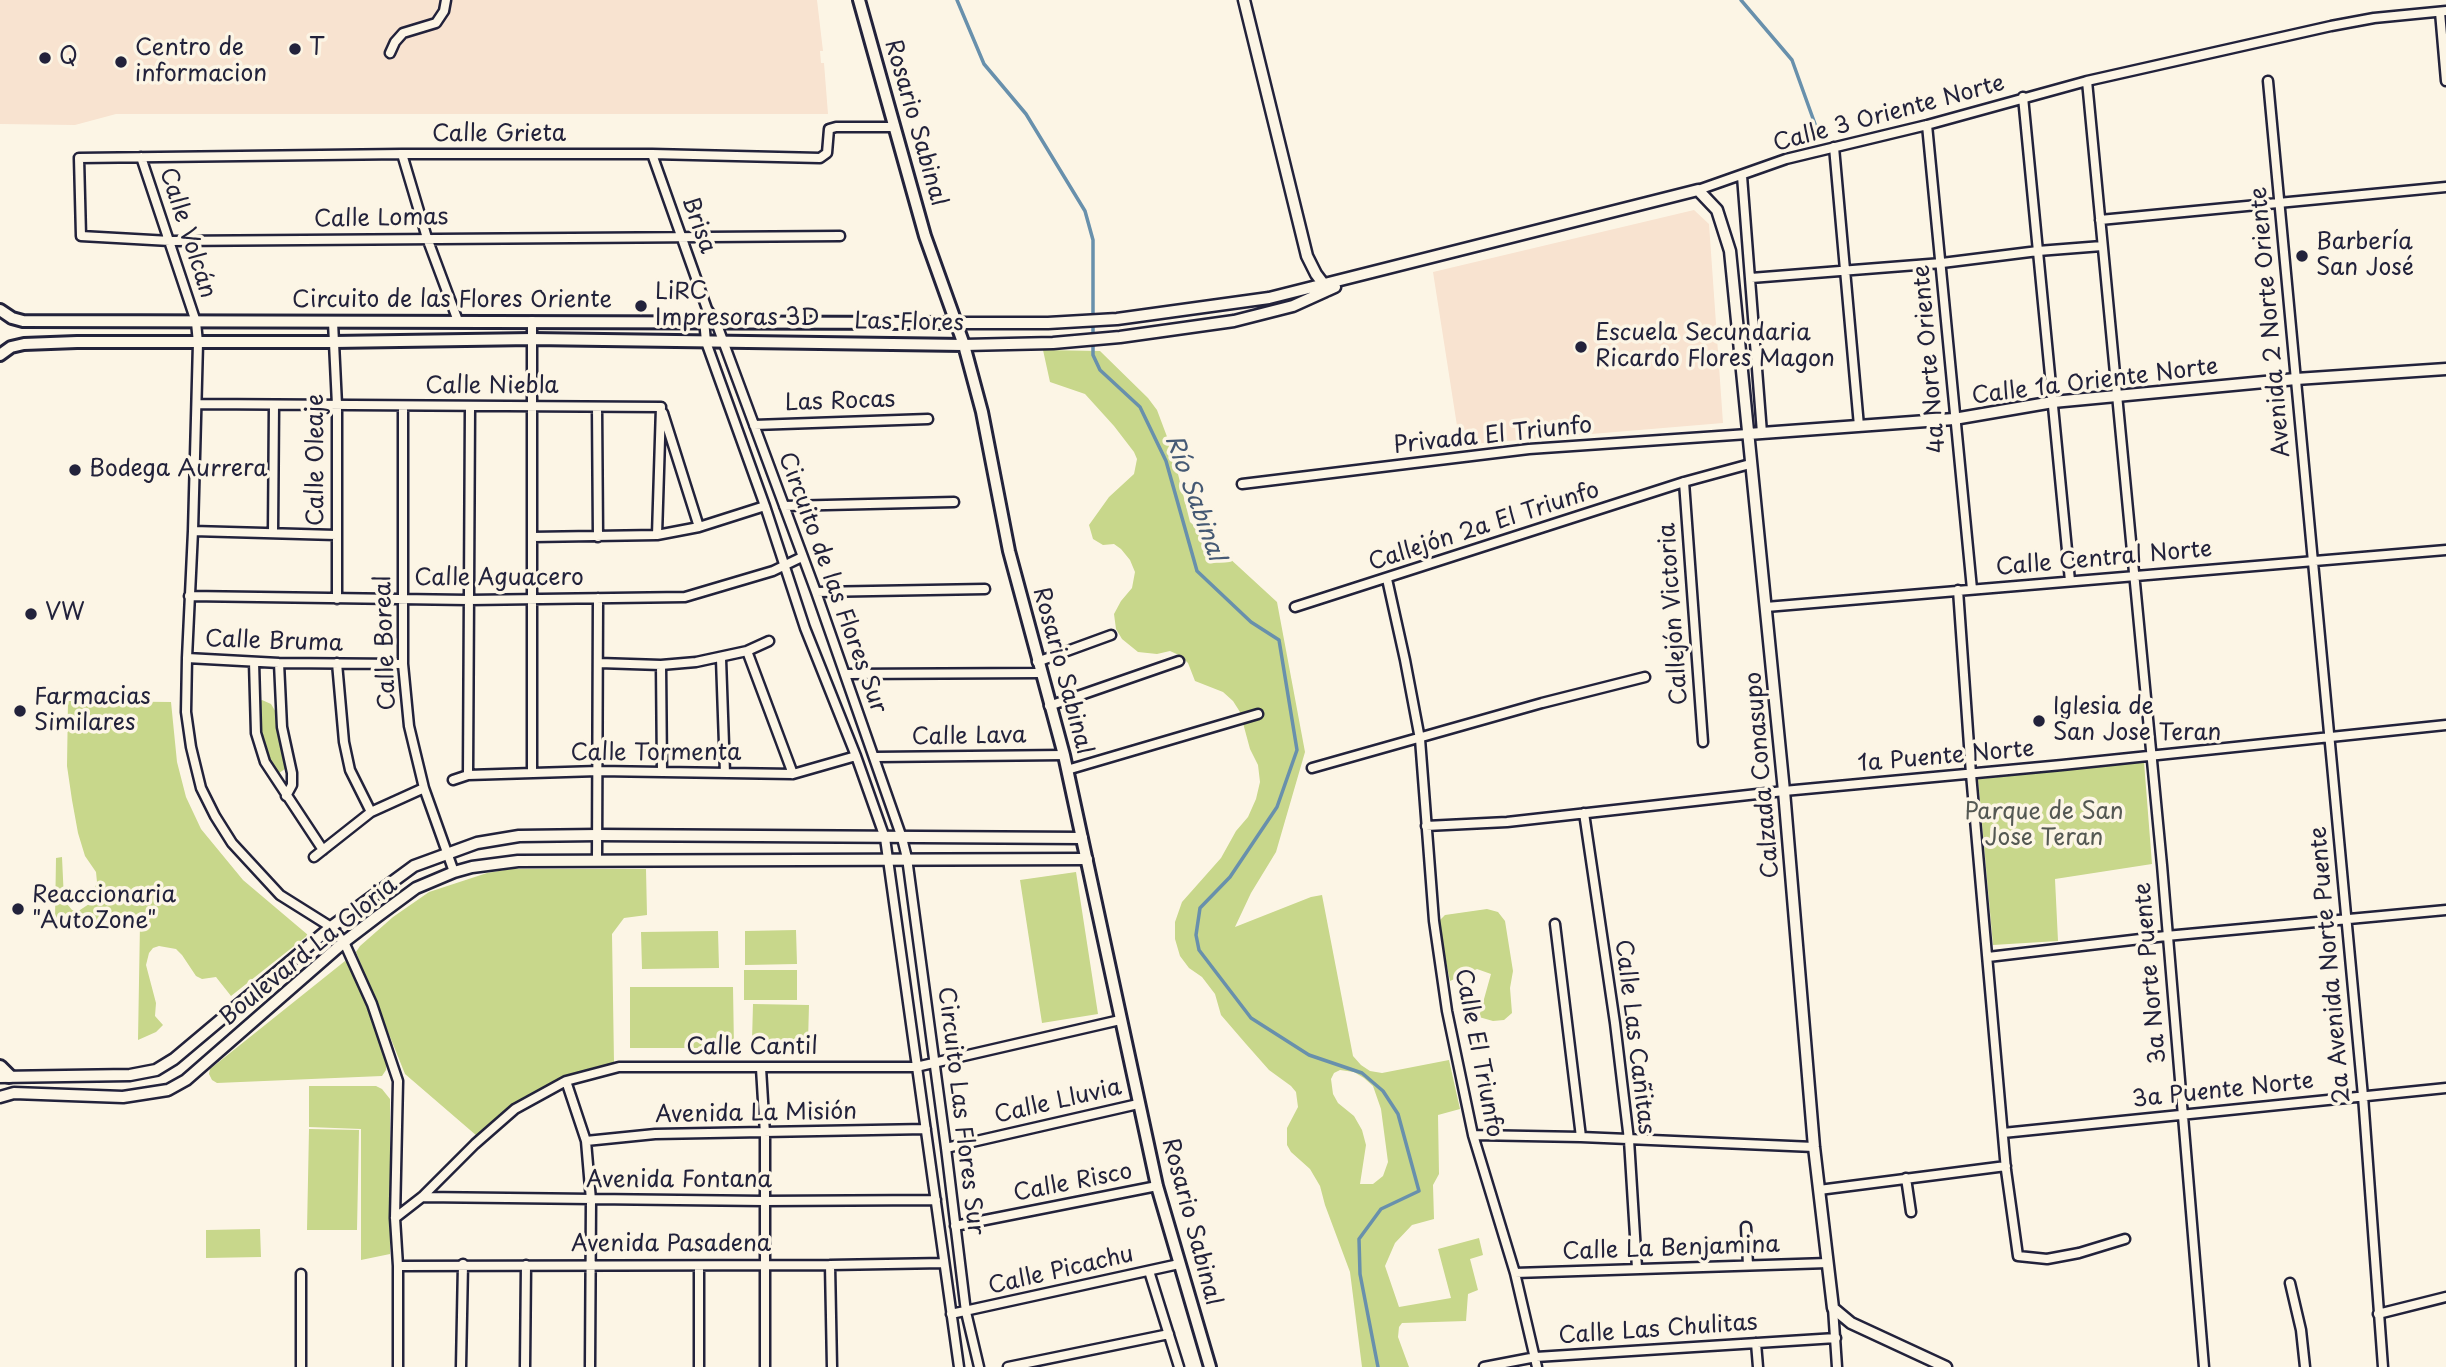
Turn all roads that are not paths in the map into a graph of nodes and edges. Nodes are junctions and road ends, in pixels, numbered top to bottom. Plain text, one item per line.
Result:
1 (446, 0) edge
2 (859, 0) edge
3 (1244, 0) edge
4 (2443, 11) edge
5 (390, 53) dead end
6 (2446, 80) edge
7 (2087, 81) junction
8 (2268, 81) dead end
9 (2023, 97) junction
10 (1927, 125) junction
11 (895, 127) junction
12 (1834, 147) junction
13 (402, 154) junction
14 (652, 154) junction
15 (141, 157) junction
16 (1742, 176) junction
17 (2446, 187) edge
18 (1698, 190) junction
19 (2279, 203) junction
20 (2100, 220) junction
21 (81, 236) joint
22 (840, 236) dead end
23 (682, 237) junction
24 (428, 238) junction
25 (170, 241) junction
26 (2102, 246) junction
27 (2038, 251) junction
28 (1941, 263) junction
29 (1845, 270) junction
30 (1751, 278) junction
31 (1327, 288) junction
32 (1225, 305) junction
33 (707, 309) junction
34 (0, 310) edge
35 (1117, 319) joint
36 (333, 321) junction
37 (458, 321) junction
38 (532, 321) junction
39 (196, 322) junction
40 (703, 322) junction
41 (716, 322) junction
42 (1229, 322) junction
43 (956, 323) junction
44 (532, 339) junction
45 (334, 342) junction
46 (706, 342) junction
47 (722, 342) junction
48 (198, 343) junction
49 (1053, 343) joint
50 (964, 345) junction
51 (0, 355) edge
52 (2446, 369) edge
53 (2296, 379) junction
54 (2116, 396) junction
55 (2053, 402) junction
56 (198, 404) junction
57 (274, 405) junction
58 (337, 405) junction
59 (402, 406) junction
60 (532, 406) junction
61 (470, 407) junction
62 (597, 407) junction
63 (661, 407) junction
64 (928, 419) dead end
65 (1954, 419) junction
66 (754, 425) junction
67 (1859, 426) junction
68 (1762, 433) junction
69 (1748, 435) junction
70 (1750, 464) junction
71 (1684, 482) junction
72 (1242, 484) dead end
73 (954, 502) dead end
74 (765, 506) junction
75 (784, 506) junction
76 (699, 527) junction
77 (193, 531) junction
78 (273, 533) junction
79 (657, 534) junction
80 (336, 535) junction
81 (532, 537) junction
82 (598, 537) junction
83 (2446, 550) edge
84 (802, 557) junction
85 (2312, 559) junction
86 (784, 565) junction
87 (2133, 576) junction
88 (1387, 579) junction
89 (2070, 581) junction
90 (985, 589) dead end
91 (1972, 589) junction
92 (1958, 590) junction
93 (816, 592) junction
94 (189, 596) junction
95 (598, 598) junction
96 (337, 599) junction
97 (402, 599) junction
98 (531, 599) junction
99 (469, 600) junction
100 (1295, 607) dead end
101 (1766, 607) junction
102 (1111, 635) dead end
103 (769, 641) dead end
104 (747, 651) junction
105 (187, 658) junction
106 (721, 659) junction
107 (1179, 661) dead end
108 (254, 662) junction
109 (279, 663) junction
110 (337, 663) junction
111 (599, 663) junction
112 (402, 664) junction
113 (661, 665) junction
114 (1039, 667) junction
115 (846, 674) junction
116 (1645, 677) dead end
117 (1049, 706) junction
118 (1258, 714) dead end
119 (2446, 725) edge
120 (2330, 737) junction
121 (1420, 739) junction
122 (1703, 742) dead end
123 (2151, 754) junction
124 (1064, 755) junction
125 (856, 756) junction
126 (876, 757) junction
127 (1312, 768) dead end
128 (1067, 770) junction
129 (598, 771) junction
130 (662, 772) junction
131 (533, 773) junction
132 (725, 773) junction
133 (793, 774) junction
134 (1971, 774) junction
135 (468, 775) junction
136 (453, 780) dead end
137 (424, 788) junction
138 (1784, 791) junction
139 (286, 796) junction
140 (371, 811) junction
141 (1584, 813) junction
142 (1426, 826) junction
143 (598, 835) junction
144 (885, 838) junction
145 (902, 838) junction
146 (1082, 838) junction
147 (323, 850) junction
148 (447, 852) junction
149 (314, 858) dead end
150 (907, 858) junction
151 (889, 859) junction
152 (1087, 859) junction
153 (597, 860) junction
154 (454, 872) junction
155 (2446, 910) edge
156 (2347, 920) junction
157 (1555, 924) dead end
158 (331, 927) junction
159 (2166, 936) junction
160 (344, 942) junction
161 (1988, 957) junction
162 (1120, 1020) junction
163 (934, 1062) junction
164 (761, 1068) junction
165 (916, 1068) junction
166 (3, 1074) edge
167 (566, 1081) junction
168 (2446, 1088) edge
169 (2364, 1096) junction
170 (0, 1097) edge
171 (1138, 1104) junction
172 (2183, 1113) junction
173 (926, 1129) junction
174 (2003, 1133) junction
175 (765, 1134) junction
176 (1473, 1135) junction
177 (1581, 1137) junction
178 (1629, 1140) junction
179 (586, 1141) junction
180 (1814, 1147) junction
181 (946, 1148) junction
182 (2006, 1168) junction
183 (1906, 1178) junction
184 (1157, 1186) junction
185 (1819, 1190) junction
186 (422, 1197) junction
187 (592, 1200) junction
188 (936, 1200) junction
189 (764, 1201) junction
190 (1911, 1212) dead end
191 (395, 1219) junction
192 (955, 1226) junction
193 (1746, 1227) dead end
194 (2125, 1239) dead end
195 (944, 1263) junction
196 (765, 1264) junction
197 (1179, 1264) junction
198 (1828, 1264) junction
199 (463, 1265) junction
200 (526, 1265) junction
201 (591, 1265) junction
202 (830, 1265) junction
203 (1748, 1265) junction
204 (398, 1266) junction
205 (699, 1266) junction
206 (1637, 1268) junction
207 (1149, 1271) junction
208 (1515, 1273) junction
209 (301, 1274) dead end
210 (2290, 1283) dead end
211 (2446, 1297) edge
212 (1833, 1308) junction
213 (966, 1312) junction
214 (951, 1314) junction
215 (2378, 1314) junction
216 (1169, 1334) junction
217 (1836, 1338) junction
218 (1756, 1343) junction
219 (1536, 1357) junction
220 (1209, 1362) edge
221 (1044, 1364) edge
222 (301, 1367) edge
223 (398, 1367) edge
224 (461, 1367) edge
225 (525, 1367) edge
226 (590, 1367) edge
227 (699, 1367) edge
228 (765, 1367) edge
229 (832, 1367) edge
230 (959, 1367) edge
231 (979, 1367) edge
232 (1008, 1367) edge
233 (1179, 1367) edge
234 (1217, 1367) edge
235 (1484, 1367) edge
236 (1537, 1367) edge
237 (1758, 1367) edge
238 (1838, 1367) edge
239 (1946, 1367) edge
240 (2204, 1367) edge
241 (2305, 1367) edge
242 (2382, 1367) edge

1 - 5 street
2 - 11 main road, Rosario Sabinal
3 - 31 street
4 - 6 street
4 - 7 street, Calle 3 Oriente Norte
7 - 9 street, Calle 3 Oriente Norte
7 - 20 street, 3a Norte Puente
8 - 19 street, Avenida 2 Norte Oriente
9 - 10 street, Calle 3 Oriente Norte
9 - 27 street
10 - 12 street, Calle 3 Oriente Norte
10 - 28 street, 4a Norte Oriente
11 - 14 street, Calle Grieta
11 - 43 main road, Rosario Sabinal
12 - 16 street, Calle 3 Oriente Norte
12 - 29 street
13 - 14 street, Calle Grieta
13 - 15 street, Calle Grieta
13 - 24 street
14 - 23 street, Brisa
15 - 21 street, Calle Grieta
15 - 25 street, Calle Volcán
16 - 18 street, Calle 3 Oriente Norte
16 - 30 street
17 - 19 street
18 - 31 street, Calle 3 Oriente Norte
18 - 69 street, Calzada Conasupo
19 - 20 street
19 - 53 street, Avenida 2 Norte Oriente
20 - 26 street, 3a Norte Puente
21 - 25 street, Calle Lomas
22 - 23 street, Calle Lomas
23 - 24 street, Calle Lomas
23 - 33 street, Brisa
24 - 25 street, Calle Lomas
24 - 37 street
25 - 39 street, Calle Volcán
26 - 27 street
26 - 54 street, 3a Norte Puente
27 - 28 street
27 - 55 street
28 - 29 street
28 - 65 street, 4a Norte Oriente
29 - 30 street
29 - 67 street
30 - 68 street
31 - 32 street, Calle 3 Oriente Norte
31 - 42 street, Calle 3 Oriente Norte
32 - 35 street, Calle 3 Oriente Norte
32 - 42 street
33 - 40 street
33 - 41 street, Brisa
34 - 39 main road, Circuito de las Flores Oriente
35 - 43 street, Circuito de las Flores Oriente
36 - 37 main road, Circuito de las Flores Oriente
36 - 39 main road, Circuito de las Flores Oriente
36 - 45 street, Calle Oleaje
37 - 38 main road, Circuito de las Flores Oriente
38 - 40 main road, Circuito de las Flores Oriente
38 - 44 street
39 - 48 street, Calle Volcán
40 - 41 main road, Circuito de las Flores Oriente
40 - 46 street
41 - 43 main road, Circuito de las Flores Oriente
41 - 47 street, Circuito de las Flores Sur
42 - 49 street, Calle 3 Oriente Norte
43 - 50 main road, Rosario Sabinal
44 - 45 main road, Las Flores
44 - 46 main road, Las Flores
44 - 60 street
45 - 48 main road, Las Flores
45 - 58 street, Calle Oleaje
46 - 47 main road, Las Flores
46 - 74 street
47 - 50 main road, Las Flores
47 - 66 street, Circuito de las Flores Sur
48 - 51 main road, Las Flores
48 - 56 street, Calle Volcán
49 - 50 street, Las Flores
50 - 114 main road, Rosario Sabinal
52 - 53 street, Calle 1a Oriente Norte
53 - 54 street, Calle 1a Oriente Norte
53 - 85 street, Avenida 2 Norte Oriente
54 - 55 street, Calle 1a Oriente Norte
54 - 87 street, 3a Norte Puente
55 - 65 street, Calle 1a Oriente Norte
55 - 89 street
56 - 57 street, Calle Niebla
56 - 77 street, Calle Volcán
57 - 58 street, Calle Niebla
57 - 78 street
58 - 59 street, Calle Niebla
58 - 80 street, Calle Oleaje
59 - 61 street, Calle Niebla
59 - 97 street, Calle Boreal
60 - 61 street, Calle Niebla
60 - 62 street, Calle Niebla
60 - 81 street
61 - 99 street
62 - 63 street, Calle Niebla
62 - 82 street
63 - 76 street
63 - 79 street
64 - 66 street, Las Rocas
65 - 67 street, Calle 1a Oriente Norte
65 - 91 street, 4a Norte Oriente
66 - 75 street, Circuito de las Flores Sur
67 - 68 street, Calle 1a Oriente Norte
68 - 69 street, Calle 1a Oriente Norte
69 - 70 street, Calzada Conasupo
69 - 72 street, Privada El Triunfo
70 - 71 street, Callejón 2a El Triunfo
70 - 101 street, Calzada Conasupo
71 - 88 street, Callejón 2a El Triunfo
71 - 122 street, Callejón Victoria
73 - 75 street
74 - 76 street
74 - 86 street
75 - 84 street, Circuito de las Flores Sur
76 - 79 street
77 - 78 street
77 - 94 street, Calle Volcán
78 - 80 street
79 - 82 street
80 - 96 street, Calle Oleaje
81 - 82 street
81 - 98 street
83 - 85 street, Calle Central Norte
84 - 86 street, Calle Aguacero
84 - 93 street, Circuito de las Flores Sur
85 - 87 street, Calle Central Norte
85 - 120 street, 2a Avenida Norte Puente
86 - 95 street, Calle Aguacero
86 - 125 street
87 - 89 street, Calle Central Norte
87 - 123 street, 3a Norte Puente
88 - 100 street, Callejón 2a El Triunfo
88 - 121 street, Calle El Triunfo
89 - 91 street, Calle Central Norte
90 - 93 street
91 - 92 street, Calle Central Norte
92 - 101 street, Calle Central Norte
92 - 134 street
93 - 115 street, Circuito de las Flores Sur
94 - 96 street, Calle Aguacero
94 - 105 street, Calle Volcán
95 - 98 street, Calle Aguacero
95 - 111 street
96 - 97 street, Calle Aguacero
97 - 99 street, Calle Aguacero
97 - 112 street, Calle Boreal
98 - 99 street, Calle Aguacero
98 - 131 street
99 - 135 street
101 - 138 street, Calzada Conasupo
102 - 114 street
103 - 104 street
104 - 106 street
104 - 133 street
105 - 108 street, Calle Bruma
105 - 158 street, Calle Volcán
106 - 113 street
106 - 132 street
107 - 117 street
108 - 109 street, Calle Bruma
108 - 139 street
109 - 110 street, Calle Bruma
109 - 139 street
110 - 112 street, Calle Bruma
110 - 140 street
111 - 113 street
111 - 129 street
112 - 137 street, Calle Boreal
113 - 130 street
114 - 115 street
114 - 117 main road, Rosario Sabinal
115 - 126 street, Circuito de las Flores Sur
116 - 121 street
117 - 124 main road, Rosario Sabinal
118 - 128 street
119 - 120 street, 1a Puente Norte
120 - 123 street, 1a Puente Norte
120 - 156 street, 2a Avenida Norte Puente
121 - 127 street
121 - 142 street, Calle El Triunfo
123 - 134 street, 1a Puente Norte
123 - 159 street, 3a Norte Puente
124 - 126 street, Calle Lava
124 - 128 main road, Rosario Sabinal
125 - 133 street, Calle Tormenta
125 - 144 street
126 - 145 street, Circuito de las Flores Sur
128 - 146 main road, Rosario Sabinal
129 - 130 street, Calle Tormenta
129 - 131 street, Calle Tormenta
129 - 143 street
130 - 132 street, Calle Tormenta
131 - 135 street, Calle Tormenta
132 - 133 street, Calle Tormenta
134 - 138 street, 1a Puente Norte
134 - 161 street
135 - 136 street, Calle Tormenta
137 - 140 street
137 - 148 street, Calle Boreal
138 - 141 street, 1a Puente Norte
138 - 180 street, Calzada Conasupo
139 - 147 street
140 - 147 street
141 - 142 street, 1a Puente Norte
141 - 178 street, Calle Las Cañitas
142 - 176 street, Calle El Triunfo
143 - 144 street, Boulevard La Gloria
143 - 148 street, Boulevard La Gloria
143 - 153 street
144 - 145 street, Boulevard La Gloria
144 - 151 street
145 - 146 street, Boulevard La Gloria
145 - 150 street, Circuito de las Flores Sur
146 - 152 main road, Rosario Sabinal
147 - 149 street
148 - 154 street, Calle Boreal
148 - 158 street, Boulevard La Gloria
150 - 151 street, Boulevard La Gloria
150 - 152 street, Boulevard La Gloria
150 - 163 street, Circuito Las Flores Sur
151 - 153 street, Boulevard La Gloria
151 - 165 street
152 - 162 main road, Rosario Sabinal
153 - 154 street, Boulevard La Gloria
154 - 160 street, Boulevard La Gloria
155 - 156 street
156 - 159 street
156 - 169 street, 2a Avenida Norte Puente
157 - 177 street
158 - 160 street, Calle Volcán
158 - 166 street, Boulevard La Gloria
159 - 161 street
159 - 172 street, 3a Norte Puente
160 - 170 street, Boulevard La Gloria
160 - 191 street, Calle Volcán
161 - 174 street
162 - 163 street, Calle Cantil
162 - 171 main road, Rosario Sabinal
163 - 165 street, Calle Cantil
163 - 181 street, Circuito Las Flores Sur
164 - 165 street, Calle Cantil
164 - 167 street, Calle Cantil
164 - 175 street
165 - 173 street
167 - 179 street
167 - 186 street, Calle Cantil
168 - 169 street, 3a Puente Norte
169 - 172 street, 3a Puente Norte
169 - 215 street, 2a Avenida Norte Puente
171 - 181 street, Calle Lluvia
171 - 184 main road, Rosario Sabinal
172 - 174 street, 3a Puente Norte
172 - 240 street, 3a Norte Puente
173 - 175 street, Avenida La Misión
173 - 188 street
174 - 182 street
175 - 179 street, Avenida La Misión
175 - 189 street
176 - 177 street
176 - 208 street, Calle El Triunfo
177 - 178 street
178 - 180 street
178 - 206 street, Calle Las Cañitas
179 - 187 street
180 - 185 street, Calzada Conasupo
181 - 192 street, Circuito Las Flores Sur
182 - 183 street
182 - 194 street
183 - 185 street
183 - 190 street
184 - 192 street, Calle Risco
184 - 197 main road, Rosario Sabinal
185 - 198 street, Calzada Conasupo
186 - 187 street, Avenida Fontana
186 - 191 street, Calle Cantil
187 - 189 street, Avenida Fontana
187 - 201 street
188 - 189 street, Avenida Fontana
188 - 195 street
189 - 196 street
191 - 204 street, Calle Volcán
192 - 213 street, Circuito Las Flores Sur
193 - 203 street
195 - 202 street, Avenida Pasadena
195 - 214 street
196 - 202 street, Avenida Pasadena
196 - 205 street, Avenida Pasadena
196 - 228 street
197 - 207 street, Calle Picachu
197 - 220 main road, Rosario Sabinal
198 - 203 street, Calle La Benjamina
198 - 212 street, Calzada Conasupo
199 - 200 street, Avenida Pasadena
199 - 204 street, Avenida Pasadena
199 - 224 street
200 - 201 street, Avenida Pasadena
200 - 225 street
201 - 205 street, Avenida Pasadena
201 - 226 street
202 - 229 street
203 - 206 street, Calle La Benjamina
204 - 223 street, Calle Volcán
205 - 227 street
206 - 208 street, Calle La Benjamina
207 - 213 street, Calle Picachu
207 - 216 street
208 - 219 street, Calle El Triunfo
209 - 222 street
210 - 241 street
211 - 215 street
212 - 217 street, Calzada Conasupo
212 - 239 street
213 - 214 street, Calle Picachu
213 - 231 street, Circuito Las Flores Sur
214 - 230 street
215 - 242 street, 2a Avenida Norte Puente
216 - 221 street
216 - 233 street
217 - 218 street, Calle Las Chulitas
217 - 238 street, Calzada Conasupo
218 - 219 street, Calle Las Chulitas
218 - 237 street
219 - 235 street, Calle Las Chulitas
219 - 236 street, Calle El Triunfo
220 - 234 main road, Rosario Sabinal
221 - 232 street

